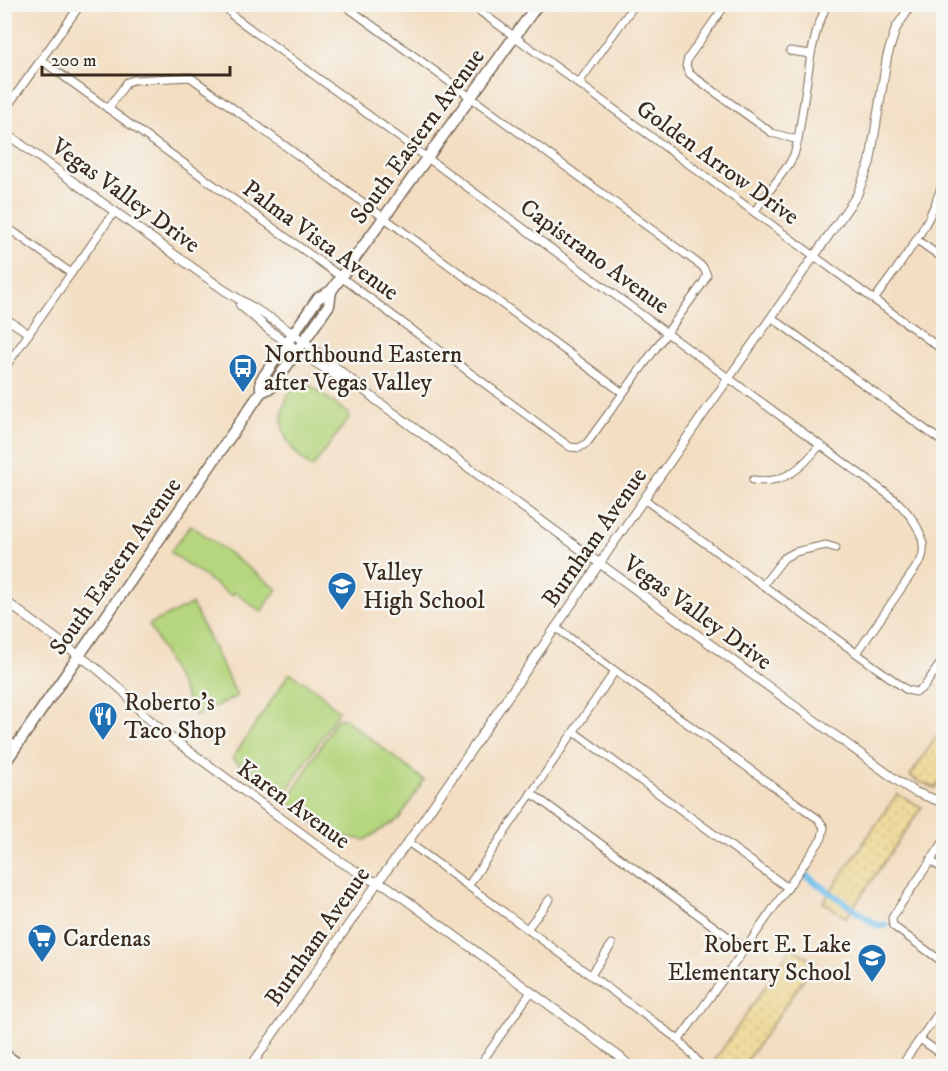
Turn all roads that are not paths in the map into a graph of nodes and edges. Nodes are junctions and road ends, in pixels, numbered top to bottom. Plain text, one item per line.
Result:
1 (81, 4) edge
2 (224, 4) edge
3 (343, 4) edge
4 (470, 4) edge
5 (538, 4) edge
6 (635, 4) edge
7 (726, 4) edge
8 (827, 4) edge
9 (912, 4) edge
10 (932, 4) edge
11 (944, 13) edge
12 (515, 37) junction
13 (790, 51) dead end
14 (812, 54) junction
15 (41, 60) junction
16 (578, 84) junction
17 (471, 97) junction
18 (108, 109) junction
19 (4, 111) edge
20 (4, 132) edge
21 (798, 140) junction
22 (428, 157) junction
23 (944, 175) edge
24 (115, 211) junction
25 (754, 212) junction
26 (384, 217) junction
27 (4, 225) edge
28 (917, 240) junction
29 (814, 256) junction
30 (944, 259) edge
31 (71, 273) junction
32 (341, 277) junction
33 (331, 291) junction
34 (874, 300) junction
35 (4, 317) edge
36 (771, 317) junction
37 (667, 333) junction
38 (29, 334) junction
39 (289, 338) junction
40 (301, 346) junction
41 (944, 351) edge
42 (4, 369) edge
43 (729, 378) junction
44 (261, 392) junction
45 (623, 393) junction
46 (944, 443) edge
47 (820, 445) junction
48 (753, 480) dead end
49 (644, 499) junction
50 (836, 548) dead end
51 (599, 564) junction
52 (763, 585) junction
53 (4, 600) edge
54 (555, 627) junction
55 (857, 653) junction
56 (79, 656) junction
57 (944, 658) edge
58 (615, 671) junction
59 (574, 732) junction
60 (4, 737) edge
61 (17, 746) junction
62 (4, 764) edge
63 (531, 793) junction
64 (944, 803) edge
65 (944, 841) edge
66 (408, 842) junction
67 (930, 860) junction
68 (944, 870) edge
69 (378, 882) junction
70 (468, 886) junction
71 (788, 888) junction
72 (550, 899) dead end
73 (527, 929) junction
74 (612, 944) dead end
75 (745, 949) junction
76 (944, 963) edge
77 (591, 975) junction
78 (531, 992) junction
79 (944, 1005) edge
80 (920, 1039) junction
81 (680, 1040) junction
82 (4, 1054) edge
83 (944, 1056) edge
84 (21, 1066) edge
85 (251, 1066) edge
86 (479, 1066) edge
87 (630, 1066) edge
88 (702, 1066) edge
89 (901, 1066) edge

1 - 15 street
2 - 22 street, Capistrano Avenue
3 - 17 street
4 - 12 street, Golden Arrow Drive
5 - 12 main road, South Eastern Avenue
6 - 16 street
7 - 21 street
8 - 14 street
9 - 29 street, Burnham Avenue
10 - 11 street
12 - 16 street, Golden Arrow Drive
12 - 17 main road, South Eastern Avenue
13 - 14 street
14 - 21 street
15 - 18 street, Palma Vista Avenue
15 - 19 street
16 - 25 street, Golden Arrow Drive
17 - 22 main road, South Eastern Avenue
17 - 37 street
18 - 26 street
18 - 32 street, Palma Vista Avenue
20 - 24 street, Vegas Valley Drive
21 - 25 street
22 - 26 main road, South Eastern Avenue
22 - 37 street, Capistrano Avenue
23 - 28 street
24 - 31 street
24 - 39 street, Vegas Valley Drive
25 - 29 street, Golden Arrow Drive
26 - 32 main road, South Eastern Avenue
26 - 45 street
27 - 31 street
28 - 30 street
28 - 34 street
29 - 34 street, Golden Arrow Drive
29 - 36 street, Burnham Avenue
31 - 38 street
32 - 33 main road, South Eastern Avenue
32 - 45 street, Palma Vista Avenue
33 - 39 main road, South Eastern Avenue
33 - 40 main road, South Eastern Avenue
34 - 41 street, Golden Arrow Drive
35 - 38 street
36 - 43 street, Burnham Avenue
36 - 46 street
37 - 43 street, Capistrano Avenue
37 - 45 street
38 - 42 street
39 - 40 street, Vegas Valley Drive
39 - 44 main road, South Eastern Avenue
40 - 44 main road, South Eastern Avenue
40 - 51 street, Vegas Valley Drive
43 - 47 street, Capistrano Avenue
43 - 49 street, Burnham Avenue
44 - 56 main road, South Eastern Avenue
47 - 48 street
47 - 55 street, Capistrano Avenue
49 - 51 street, Burnham Avenue
49 - 52 street
50 - 52 street
51 - 54 street, Burnham Avenue
51 - 64 street, Vegas Valley Drive
52 - 55 street
53 - 56 street, Karen Avenue
54 - 58 street
54 - 66 street, Burnham Avenue
55 - 57 street
56 - 61 main road, South Eastern Avenue
56 - 69 street, Karen Avenue
58 - 59 street
58 - 71 street
59 - 63 street
59 - 71 street
60 - 61 street
61 - 62 main road, South Eastern Avenue
63 - 70 street
63 - 75 street
65 - 67 street
66 - 69 street, Burnham Avenue
66 - 70 street
67 - 68 street
67 - 76 street
69 - 78 street, Karen Avenue
69 - 85 street, Burnham Avenue
70 - 73 street
71 - 75 street
72 - 73 street
73 - 77 street
74 - 77 street
75 - 81 street
77 - 81 street
78 - 86 street
78 - 87 street, Karen Avenue
79 - 80 street
80 - 83 street
80 - 89 street
81 - 88 street
82 - 84 main road

